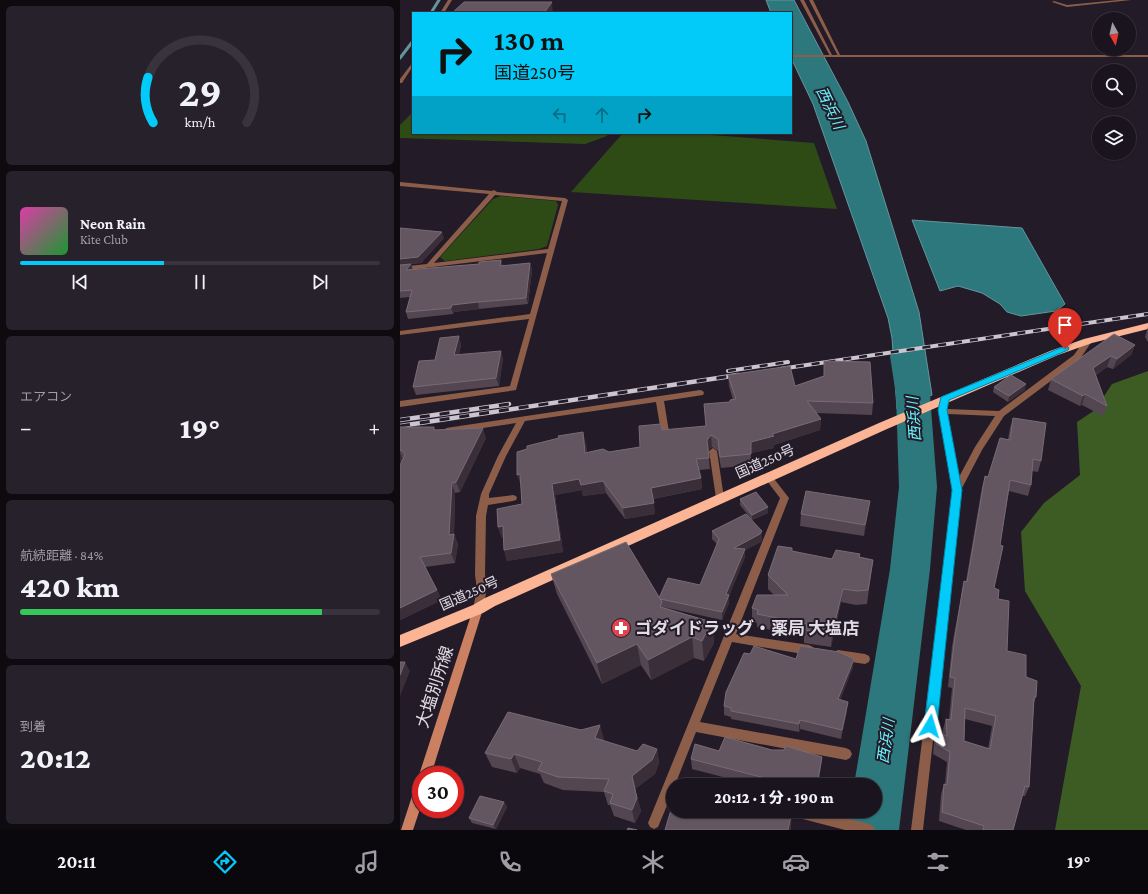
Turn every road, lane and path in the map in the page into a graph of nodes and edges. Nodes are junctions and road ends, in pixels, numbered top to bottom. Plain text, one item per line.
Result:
1 (450, 0) edge
2 (802, 0) edge
3 (811, 0) edge
4 (1129, 0) edge
5 (1054, 2) dead end
6 (443, 12) edge
7 (792, 56) edge
8 (832, 56) junction
9 (840, 56) junction
10 (1148, 56) edge
11 (412, 64) edge
12 (400, 82) edge
13 (400, 184) edge
14 (494, 192) junction
15 (550, 250) junction
16 (429, 266) junction
17 (400, 269) edge
18 (533, 316) junction
19 (1148, 326) edge
20 (400, 333) edge
21 (1088, 341) junction
22 (700, 394) dead end
23 (945, 399) junction
24 (660, 400) junction
25 (400, 404) edge
26 (943, 410) junction
27 (1001, 414) junction
28 (522, 420) junction
29 (440, 431) edge
30 (665, 432) edge
31 (713, 451) dead end
32 (768, 477) junction
33 (957, 490) junction
34 (513, 498) dead end
35 (720, 498) junction
36 (484, 502) junction
37 (478, 608) junction
38 (729, 637) junction
39 (400, 641) edge
40 (865, 659) dead end
41 (693, 726) junction
42 (846, 754) dead end
43 (428, 766) edge
44 (674, 778) edge
45 (666, 796) edge
46 (412, 815) edge
47 (828, 818) edge
48 (654, 823) dead end
49 (407, 830) edge
50 (869, 830) edge
51 (917, 830) edge

1 - 6 street
2 - 8 street
3 - 9 street
4 - 5 street
7 - 8 street
8 - 9 street
9 - 10 street
11 - 12 street
13 - 14 street
14 - 15 street
14 - 16 street
15 - 16 street
15 - 18 street
16 - 17 street
18 - 20 street
18 - 25 street
19 - 21 highway, 国道250号
21 - 23 highway, 国道250号
21 - 27 street
22 - 24 street
23 - 26 street
23 - 32 highway, 国道250号
24 - 28 street
24 - 30 street
26 - 27 street
26 - 33 street
27 - 33 street
28 - 29 street
28 - 36 street
31 - 35 street
32 - 35 highway, 国道250号
32 - 38 street
33 - 51 street
34 - 36 street
35 - 37 highway, 国道250号
36 - 37 street
37 - 39 highway, 国道250号
37 - 43 main road, 大塩別所線
38 - 40 street
38 - 41 street
41 - 42 street
41 - 44 street
45 - 48 street
46 - 49 main road
47 - 50 street

